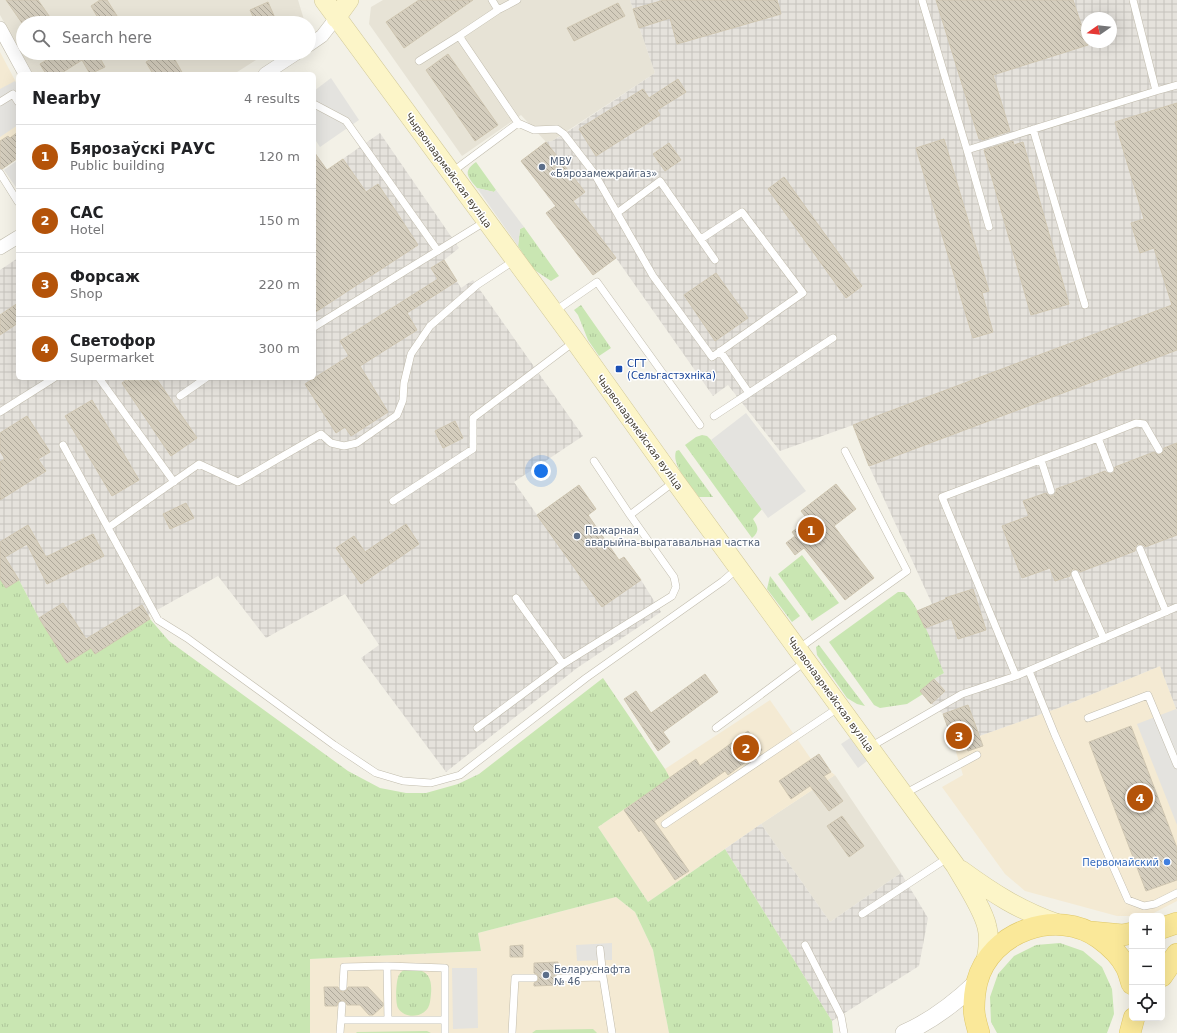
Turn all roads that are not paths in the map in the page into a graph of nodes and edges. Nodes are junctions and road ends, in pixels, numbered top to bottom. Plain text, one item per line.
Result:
1 (324, 0) edge
2 (350, 0) edge
3 (492, 0) edge
4 (517, 0) edge
5 (922, 0) edge
6 (1133, 0) edge
7 (498, 10) junction
8 (336, 18) junction
9 (0, 28) edge
10 (459, 36) junction
11 (316, 40) edge
12 (16, 57) edge
13 (17, 60) edge
14 (287, 60) edge
15 (419, 61) dead end
16 (24, 72) edge
17 (271, 72) edge
18 (1177, 85) edge
19 (1156, 91) junction
20 (16, 99) edge
21 (0, 102) edge
22 (316, 105) edge
23 (518, 123) junction
24 (1033, 129) junction
25 (967, 150) junction
26 (0, 173) edge
27 (451, 173) junction
28 (16, 199) edge
29 (617, 213) junction
30 (486, 221) junction
31 (989, 227) dead end
32 (16, 238) edge
33 (702, 239) junction
34 (0, 248) edge
35 (438, 251) junction
36 (516, 260) junction
37 (715, 260) dead end
38 (1085, 305) dead end
39 (554, 312) junction
40 (316, 325) edge
41 (833, 338) dead end
42 (575, 341) junction
43 (720, 351) junction
44 (51, 380) edge
45 (100, 380) edge
46 (203, 380) edge
47 (749, 393) junction
48 (180, 396) dead end
49 (0, 412) edge
50 (714, 416) dead end
51 (700, 425) dead end
52 (1098, 438) junction
53 (63, 445) dead end
54 (1159, 450) dead end
55 (845, 451) dead end
56 (1041, 460) junction
57 (594, 461) dead end
58 (1110, 469) dead end
59 (675, 481) junction
60 (174, 482) junction
61 (1051, 491) dead end
62 (393, 501) dead end
63 (630, 515) junction
64 (108, 527) junction
65 (1140, 549) dead end
66 (738, 568) junction
67 (1075, 574) dead end
68 (516, 598) dead end
69 (1177, 607) edge
70 (1166, 612) junction
71 (1104, 639) junction
72 (802, 655) junction
73 (563, 664) junction
74 (1029, 671) junction
75 (1016, 676) junction
76 (840, 706) junction
77 (1088, 718) dead end
78 (477, 728) dead end
79 (716, 728) dead end
80 (870, 747) junction
81 (977, 755) dead end
82 (1177, 765) edge
83 (903, 794) junction
84 (665, 824) dead end
85 (952, 861) junction
86 (1177, 893) edge
87 (862, 914) dead end
88 (1177, 923) edge
89 (1058, 924) junction
90 (1165, 927) edge
91 (1090, 932) junction
92 (1129, 934) edge
93 (805, 946) dead end
94 (600, 950) dead end
95 (1177, 954) edge
96 (387, 966) junction
97 (1165, 972) edge
98 (981, 973) junction
99 (1129, 976) edge
100 (603, 977) junction
101 (534, 978) dead end
102 (558, 978) dead end
103 (343, 987) dead end
104 (342, 1005) dead end
105 (341, 1020) junction
106 (388, 1020) junction
107 (445, 1020) junction
108 (1133, 1021) edge
109 (340, 1033) edge
110 (445, 1033) edge
111 (512, 1033) edge
112 (612, 1033) edge
113 (844, 1033) edge
114 (904, 1033) edge
115 (979, 1033) edge
116 (1130, 1033) edge

1 - 8 main road, Чырвонаармейская вуліца
2 - 8 main road
3 - 7 lane
4 - 7 lane
5 - 25 lane
6 - 19 lane
7 - 10 lane
8 - 11 street
8 - 27 main road, Чырвонаармейская вуліца
9 - 12 street
10 - 15 lane
10 - 23 lane
13 - 16 street
14 - 17 street
18 - 19 lane
19 - 24 lane
20 - 21 lane
22 - 35 lane
23 - 27 lane
23 - 29 lane
24 - 25 lane
24 - 38 lane
25 - 31 lane
26 - 28 lane
27 - 30 main road, Чырвонаармейская вуліца
29 - 33 lane
29 - 43 lane
30 - 35 lane
30 - 36 main road, Чырвонаармейская вуліца
32 - 34 street
33 - 37 lane
33 - 43 lane
35 - 40 lane
36 - 39 main road, Чырвонаармейская вуліца
36 - 60 lane
39 - 42 main road, Чырвонаармейская вуліца
39 - 51 lane
41 - 47 lane
42 - 59 main road, Чырвонаармейская вуліца
42 - 62 lane
43 - 47 lane
44 - 49 lane
45 - 60 lane
46 - 48 lane
47 - 50 lane
52 - 54 lane
52 - 56 lane
52 - 58 lane
53 - 64 lane
55 - 72 lane
56 - 61 lane
56 - 75 lane
57 - 63 lane
59 - 63 lane
59 - 66 main road, Чырвонаармейская вуліца
60 - 64 lane
63 - 73 lane
64 - 66 lane
65 - 70 lane
66 - 72 main road, Чырвонаармейская вуліца
67 - 71 lane
68 - 73 lane
69 - 70 lane
70 - 71 lane
71 - 74 lane
72 - 76 main road, Чырвонаармейская вуліца
72 - 79 lane
73 - 78 lane
74 - 75 lane
74 - 86 lane
75 - 80 lane
76 - 80 main road, Чырвонаармейская вуліца
76 - 84 lane
77 - 82 lane
80 - 83 main road, Чырвонаармейская вуліца
81 - 83 lane
83 - 85 main road, Чырвонаармейская вуліца
85 - 87 lane
85 - 89 main road, Чырвонаармейская вуліца
85 - 98 main road, Чырвонаармейская вуліца
88 - 90 main road
89 - 91 main road
89 - 98 main road
91 - 92 main road
91 - 99 main road
93 - 113 lane
94 - 100 lane
95 - 97 main road
96 - 103 lane
96 - 106 lane
96 - 107 lane
98 - 114 street
98 - 115 main road
100 - 102 lane
100 - 112 lane
101 - 111 lane
104 - 105 lane
105 - 106 lane
105 - 109 lane
106 - 107 lane
107 - 110 lane
108 - 116 main road

